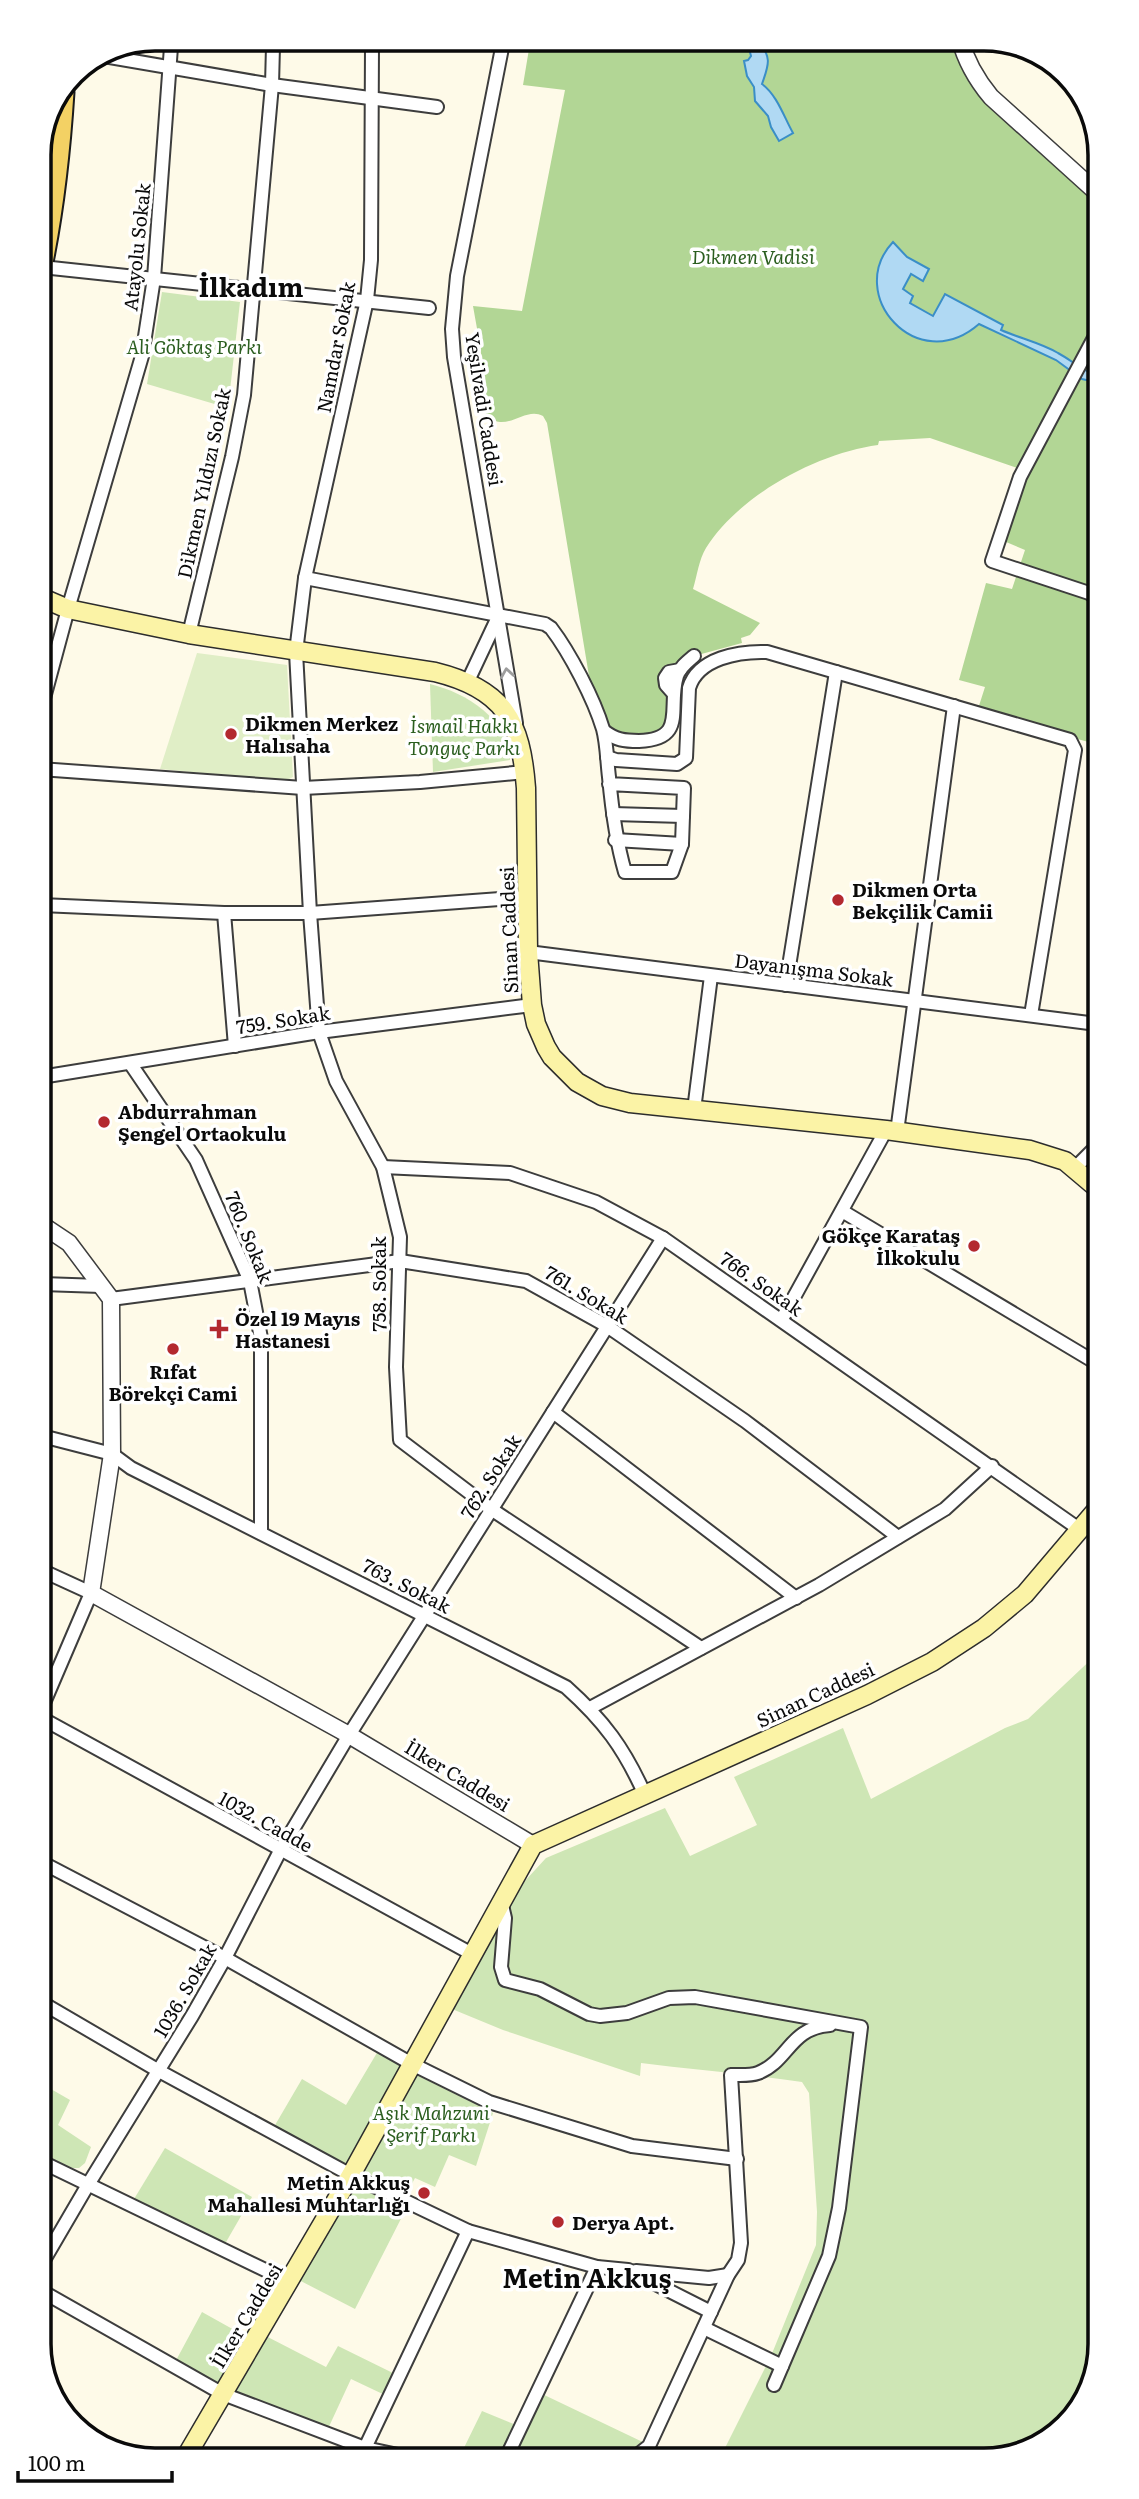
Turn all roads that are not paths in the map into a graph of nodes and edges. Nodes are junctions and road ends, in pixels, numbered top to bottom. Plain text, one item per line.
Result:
1 (172, 51) edge
2 (273, 51) edge
3 (372, 51) edge
4 (501, 51) edge
5 (964, 51) edge
6 (117, 58) edge
7 (170, 67) junction
8 (272, 85) junction
9 (373, 100) junction
10 (63, 107) edge
11 (437, 107) dead end
12 (1088, 185) edge
13 (51, 221) edge
14 (51, 272) edge
15 (155, 278) junction
16 (253, 288) junction
17 (367, 300) junction
18 (429, 308) dead end
19 (1088, 349) edge
20 (305, 578) junction
21 (1088, 593) edge
22 (51, 601) edge
23 (68, 608) junction
24 (499, 615) junction
25 (189, 634) junction
26 (296, 652) junction
27 (694, 656) dead end
28 (51, 672) edge
29 (836, 672) junction
30 (467, 683) junction
31 (954, 706) junction
32 (517, 731) junction
33 (604, 731) junction
34 (607, 757) junction
35 (51, 770) edge
36 (524, 772) junction
37 (609, 784) junction
38 (303, 788) junction
39 (613, 814) junction
40 (683, 816) junction
41 (615, 840) junction
42 (682, 844) junction
43 (527, 897) junction
44 (51, 905) edge
45 (224, 913) junction
46 (310, 913) junction
47 (528, 952) junction
48 (710, 976) junction
49 (786, 985) junction
50 (913, 1001) junction
51 (532, 1005) junction
52 (1031, 1015) junction
53 (1088, 1023) edge
54 (319, 1032) junction
55 (235, 1045) junction
56 (130, 1063) junction
57 (51, 1075) edge
58 (694, 1110) junction
59 (892, 1131) junction
60 (1088, 1155) edge
61 (383, 1167) junction
62 (1075, 1168) junction
63 (1088, 1180) edge
64 (842, 1211) junction
65 (51, 1231) edge
66 (663, 1238) junction
67 (400, 1261) junction
68 (250, 1281) junction
69 (51, 1285) edge
70 (106, 1292) junction
71 (782, 1320) junction
72 (607, 1326) junction
73 (1088, 1358) edge
74 (553, 1412) junction
75 (51, 1438) edge
76 (112, 1454) junction
77 (992, 1466) junction
78 (491, 1509) junction
79 (1088, 1512) edge
80 (1088, 1519) edge
81 (1079, 1529) junction
82 (261, 1533) junction
83 (898, 1537) junction
84 (51, 1575) edge
85 (91, 1593) junction
86 (796, 1598) junction
87 (424, 1615) junction
88 (701, 1648) junction
89 (51, 1686) edge
90 (590, 1708) junction
91 (51, 1723) edge
92 (349, 1735) junction
93 (645, 1795) junction
94 (533, 1844) junction
95 (280, 1851) junction
96 (51, 1867) edge
97 (501, 1901) junction
98 (472, 1954) junction
99 (225, 1958) junction
100 (51, 2008) edge
101 (844, 2024) junction
102 (412, 2064) junction
103 (159, 2071) junction
104 (737, 2159) junction
105 (51, 2166) edge
106 (351, 2175) junction
107 (89, 2183) junction
108 (468, 2231) junction
109 (51, 2248) edge
110 (597, 2267) junction
111 (628, 2270) junction
112 (727, 2275) junction
113 (290, 2282) junction
114 (51, 2296) edge
115 (711, 2312) junction
116 (704, 2328) junction
117 (782, 2366) junction
118 (774, 2385) dead end
119 (223, 2394) junction
120 (191, 2448) edge
121 (353, 2448) edge
122 (367, 2448) edge
123 (511, 2448) edge
124 (646, 2448) edge

1 - 7 street, Atayolu Sokak
2 - 8 street, Dikmen Yıldızı Sokak
3 - 9 street, Namdar Sokak
4 - 24 street, Yeşilvadi Caddesi
5 - 12 street
6 - 7 street
7 - 8 street
7 - 15 street, Atayolu Sokak
8 - 9 street
8 - 16 street, Dikmen Yıldızı Sokak
9 - 11 street
9 - 17 street, Namdar Sokak
10 - 13 main road
14 - 15 street
15 - 16 street
15 - 23 street, Atayolu Sokak
16 - 17 street
16 - 25 street, Dikmen Yıldızı Sokak
17 - 18 street
17 - 20 street, Namdar Sokak
19 - 21 street
20 - 24 street
20 - 26 street, Namdar Sokak
22 - 23 main road, Sinan Caddesi
23 - 25 main road, Sinan Caddesi
23 - 28 street, Atayolu Sokak
24 - 30 street
32 -> 24 street, Yeşilvadi Caddesi
24 - 33 street
25 - 26 main road, Sinan Caddesi
26 - 30 main road, Sinan Caddesi
26 - 38 street, 758. Sokak
27 - 33 street
29 - 31 street
29 - 34 street
29 - 49 street
30 - 32 main road, Sinan Caddesi
31 - 50 street
31 - 52 street
32 - 36 main road, Sinan Caddesi
33 - 34 street
34 - 37 street
35 - 38 street
36 - 38 street
36 - 43 main road, Sinan Caddesi
37 - 39 street
37 - 40 street
38 - 46 street, 758. Sokak
39 - 40 street
39 - 41 street
40 - 42 street
41 - 42 street
41 - 42 street
43 - 46 street
43 - 47 main road, Sinan Caddesi
44 - 45 street
45 - 46 street
45 - 55 street
46 - 54 street, 758. Sokak
47 - 48 street, Dayanışma Sokak
47 - 51 main road, Sinan Caddesi
48 - 49 street, Dayanışma Sokak
48 - 58 street
49 - 50 street, Dayanışma Sokak
50 - 52 street, Dayanışma Sokak
50 - 59 street
51 - 54 street, 759. Sokak
51 - 58 main road, Sinan Caddesi
52 - 53 street, Dayanışma Sokak
54 - 55 street, 759. Sokak
54 - 61 street, 758. Sokak
55 - 56 street, 759. Sokak
56 - 57 street, 759. Sokak
56 - 68 street, 760. Sokak
58 - 59 main road, Sinan Caddesi
59 - 62 main road, Sinan Caddesi
59 - 64 street
60 - 62 street
61 - 66 street, 766. Sokak
61 - 67 street, 758. Sokak
62 - 63 main road, Sinan Caddesi
64 - 71 street
64 - 73 street
65 - 70 street
66 - 71 street, 766. Sokak
66 - 72 street, 762. Sokak
67 - 68 street, 761. Sokak
67 - 72 street, 761. Sokak
67 - 78 street, 758. Sokak
68 - 70 street, 761. Sokak
68 - 82 street, 760. Sokak
69 - 70 street, 761. Sokak
70 - 76 street
71 - 77 street, 766. Sokak
72 - 74 street, 762. Sokak
72 - 83 street, 761. Sokak
74 - 78 street, 762. Sokak
74 - 86 street
75 - 76 street, 763. Sokak
76 - 82 street, 763. Sokak
76 - 85 street
77 - 81 street, 766. Sokak
77 - 83 street
78 - 87 street, 762. Sokak
78 - 88 street, 758. Sokak
79 - 81 main road, Sinan Caddesi
80 - 81 main road, Sinan Caddesi
81 - 93 main road, Sinan Caddesi
82 - 87 street, 763. Sokak
83 - 86 street
84 - 85 street
85 - 89 street
85 - 92 street, İlker Caddesi
86 - 88 street
87 - 90 street, 763. Sokak
87 - 92 street, 762. Sokak
88 - 90 street
90 - 93 street, 763. Sokak
91 - 95 street, 1032. Cadde
92 - 94 street, İlker Caddesi
92 - 95 street, 1036. Sokak
93 - 94 main road, Sinan Caddesi
94 - 97 main road, İlker Caddesi
95 - 98 street, 1032. Cadde
95 - 99 street, 1036. Sokak
96 - 99 street
97 - 98 main road, İlker Caddesi
97 - 101 street
98 - 102 main road, İlker Caddesi
99 - 102 street
99 - 103 street, 1036. Sokak
100 - 103 street
101 - 104 street
101 - 117 street
102 - 104 street
102 - 106 main road, İlker Caddesi
103 - 106 street
103 - 107 street, 1036. Sokak
104 - 112 street
105 - 107 street
106 - 108 street
106 - 113 main road, İlker Caddesi
107 - 109 street, 1036. Sokak
107 - 113 street
108 - 110 street
108 - 122 street
110 - 111 street
110 - 123 street
111 - 112 street
111 - 115 street
112 - 115 street
113 - 119 main road, İlker Caddesi
114 - 119 street
115 - 116 street
116 - 117 street
116 - 124 street
117 - 118 street
119 - 120 main road, İlker Caddesi
119 - 121 street

